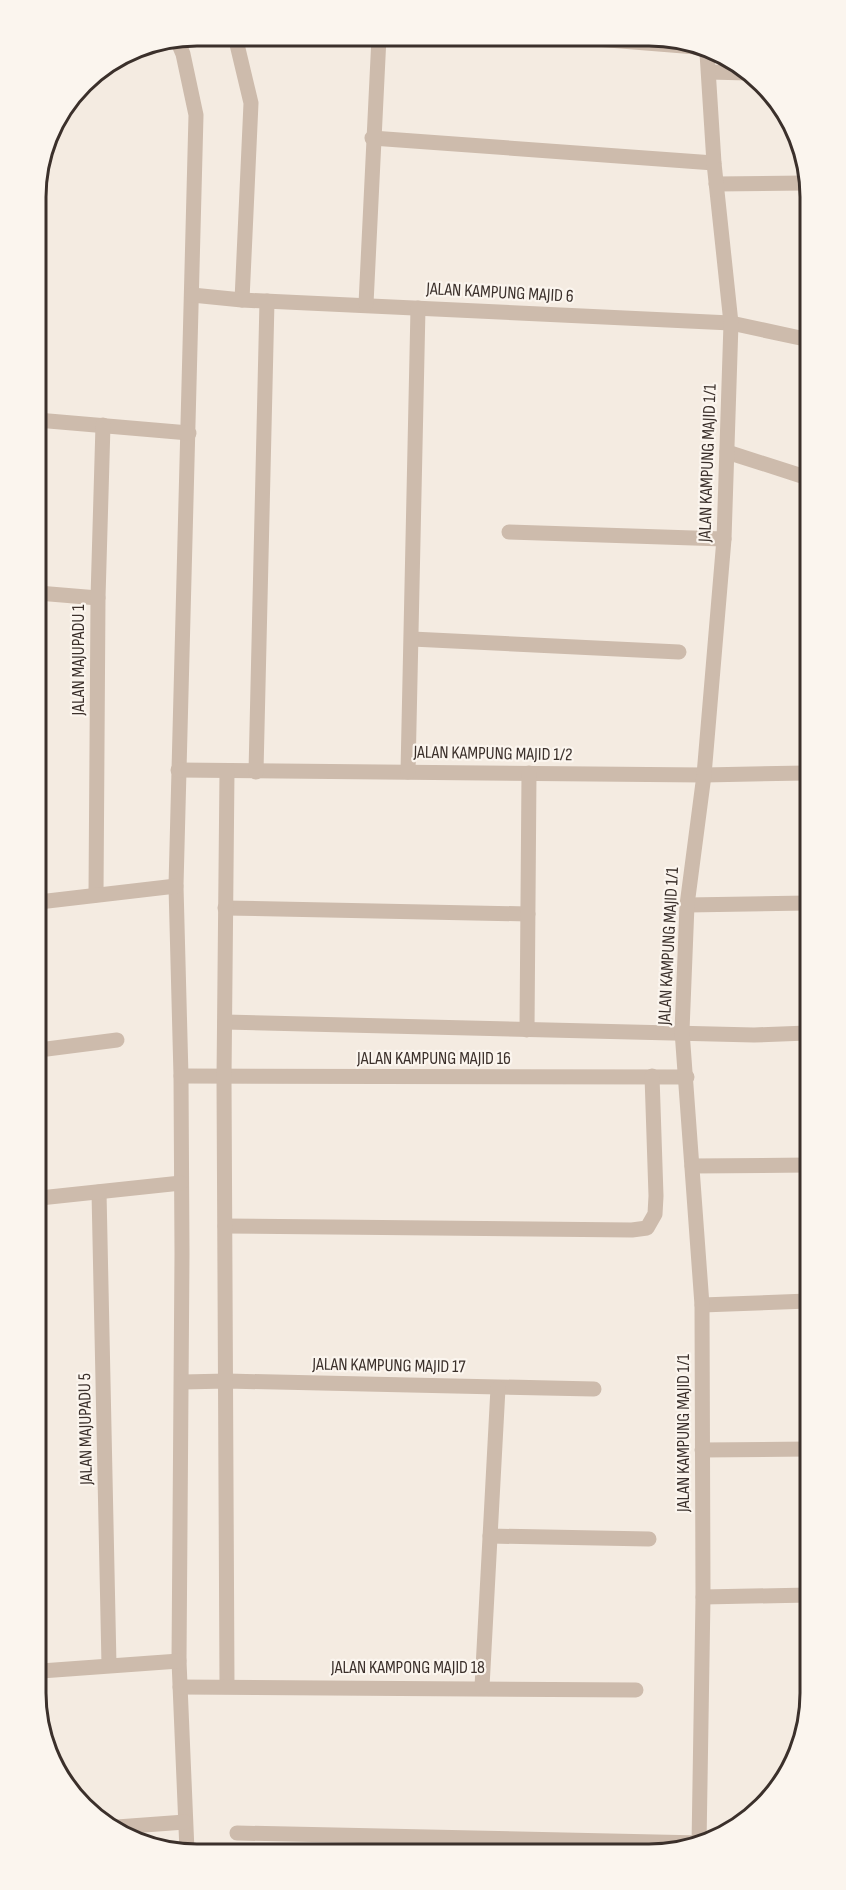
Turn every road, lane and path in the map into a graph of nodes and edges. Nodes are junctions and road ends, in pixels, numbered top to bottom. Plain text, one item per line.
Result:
1 (237, 46) edge
2 (378, 46) edge
3 (180, 48) edge
4 (708, 58) edge
5 (709, 72) junction
6 (734, 73) edge
7 (372, 138) junction
8 (714, 163) junction
9 (717, 183) junction
10 (799, 183) edge
11 (192, 295) junction
12 (242, 300) junction
13 (267, 301) junction
14 (366, 304) junction
15 (418, 308) junction
16 (731, 323) junction
17 (800, 338) edge
18 (47, 421) edge
19 (103, 425) junction
20 (189, 433) junction
21 (727, 452) junction
22 (800, 475) edge
23 (509, 532) dead end
24 (724, 539) junction
25 (47, 594) edge
26 (98, 598) junction
27 (412, 639) junction
28 (679, 652) dead end
29 (178, 770) junction
30 (227, 771) junction
31 (256, 772) junction
32 (408, 772) junction
33 (529, 773) junction
34 (800, 773) edge
35 (704, 775) junction
36 (176, 886) junction
37 (96, 895) junction
38 (47, 901) edge
39 (800, 903) edge
40 (687, 905) junction
41 (225, 908) junction
42 (528, 914) junction
43 (225, 1022) junction
44 (527, 1030) junction
45 (682, 1031) junction
46 (799, 1033) edge
47 (117, 1040) dead end
48 (46, 1049) edge
49 (652, 1076) junction
50 (181, 1077) junction
51 (687, 1077) junction
52 (224, 1078) junction
53 (799, 1165) edge
54 (692, 1166) junction
55 (181, 1183) junction
56 (99, 1192) junction
57 (46, 1197) edge
58 (225, 1226) junction
59 (799, 1301) edge
60 (702, 1305) junction
61 (227, 1381) junction
62 (183, 1383) junction
63 (498, 1388) junction
64 (594, 1389) dead end
65 (799, 1449) edge
66 (702, 1450) junction
67 (490, 1536) junction
68 (649, 1539) dead end
69 (799, 1595) edge
70 (703, 1597) junction
71 (179, 1661) junction
72 (110, 1665) junction
73 (46, 1671) edge
74 (227, 1686) junction
75 (180, 1687) junction
76 (482, 1687) junction
77 (636, 1690) dead end
78 (185, 1822) junction
79 (127, 1826) edge
80 (237, 1833) dead end
81 (700, 1834) edge
82 (186, 1843) edge
83 (659, 1843) edge

1 - 12 street
2 - 7 street
3 - 11 street
4 - 5 street, JALAN KAMPUNG MAJID 1/1
5 - 6 street
5 - 8 street, JALAN KAMPUNG MAJID 1/1
7 - 8 street
7 - 14 street
8 - 9 street, JALAN KAMPUNG MAJID 1/1
9 - 10 street
9 - 16 street, JALAN KAMPUNG MAJID 1/1
11 - 12 street, JALAN KAMPUNG MAJID 6
11 - 20 street
12 - 13 street, JALAN KAMPUNG MAJID 6
13 - 14 street, JALAN KAMPUNG MAJID 6
13 - 31 street
14 - 15 street, JALAN KAMPUNG MAJID 6
15 - 16 street, JALAN KAMPUNG MAJID 6
15 - 27 street
16 - 17 street, JALAN KAMPUNG MAJID 6
16 - 21 street, JALAN KAMPUNG MAJID 1/1
18 - 19 street
19 - 20 street
19 - 26 street, JALAN MAJUPADU 1
20 - 29 street
21 - 22 street
21 - 24 street, JALAN KAMPUNG MAJID 1/1
23 - 24 street
24 - 35 street, JALAN KAMPUNG MAJID 1/1
25 - 26 street
26 - 37 street, JALAN MAJUPADU 1
27 - 28 street
27 - 32 street
29 - 30 street, JALAN KAMPUNG MAJID 1/2
29 - 36 street
30 - 31 street, JALAN KAMPUNG MAJID 1/2
30 - 41 street
31 - 32 street, JALAN KAMPUNG MAJID 1/2
32 - 33 street, JALAN KAMPUNG MAJID 1/2
33 - 35 street, JALAN KAMPUNG MAJID 1/2
33 - 42 street
34 - 35 street, JALAN KAMPUNG MAJID 1/2
35 - 40 street, JALAN KAMPUNG MAJID 1/1
36 - 37 street
36 - 50 street
37 - 38 street
39 - 40 street
40 - 45 street, JALAN KAMPUNG MAJID 1/1
41 - 42 street
41 - 43 street
42 - 44 street
43 - 44 street
43 - 52 street
44 - 45 street
45 - 46 street
45 - 51 street, JALAN KAMPUNG MAJID 1/1
47 - 48 street
49 - 51 street, JALAN KAMPUNG MAJID 16
49 - 52 street, JALAN KAMPUNG MAJID 16
49 - 58 street
50 - 52 street, JALAN KAMPUNG MAJID 16
50 - 55 street
51 - 54 street, JALAN KAMPUNG MAJID 1/1
52 - 58 street
53 - 54 street
54 - 60 street, JALAN KAMPUNG MAJID 1/1
55 - 56 street
55 - 62 street
56 - 57 street
56 - 72 street, JALAN MAJUPADU 5
58 - 61 street
59 - 60 street
60 - 66 street, JALAN KAMPUNG MAJID 1/1
61 - 62 street, JALAN KAMPUNG MAJID 17
61 - 63 street, JALAN KAMPUNG MAJID 17
61 - 74 street
62 - 71 street
63 - 64 street, JALAN KAMPUNG MAJID 17
63 - 67 street
65 - 66 street
66 - 70 street, JALAN KAMPUNG MAJID 1/1
67 - 68 street
67 - 76 street
69 - 70 street
70 - 81 street, JALAN KAMPUNG MAJID 1/1
71 - 72 street
71 - 75 street
72 - 73 street
74 - 75 street, JALAN KAMPONG MAJID 18
74 - 76 street, JALAN KAMPONG MAJID 18
75 - 78 street
76 - 77 street, JALAN KAMPONG MAJID 18
78 - 79 street
78 - 82 street
80 - 83 street

